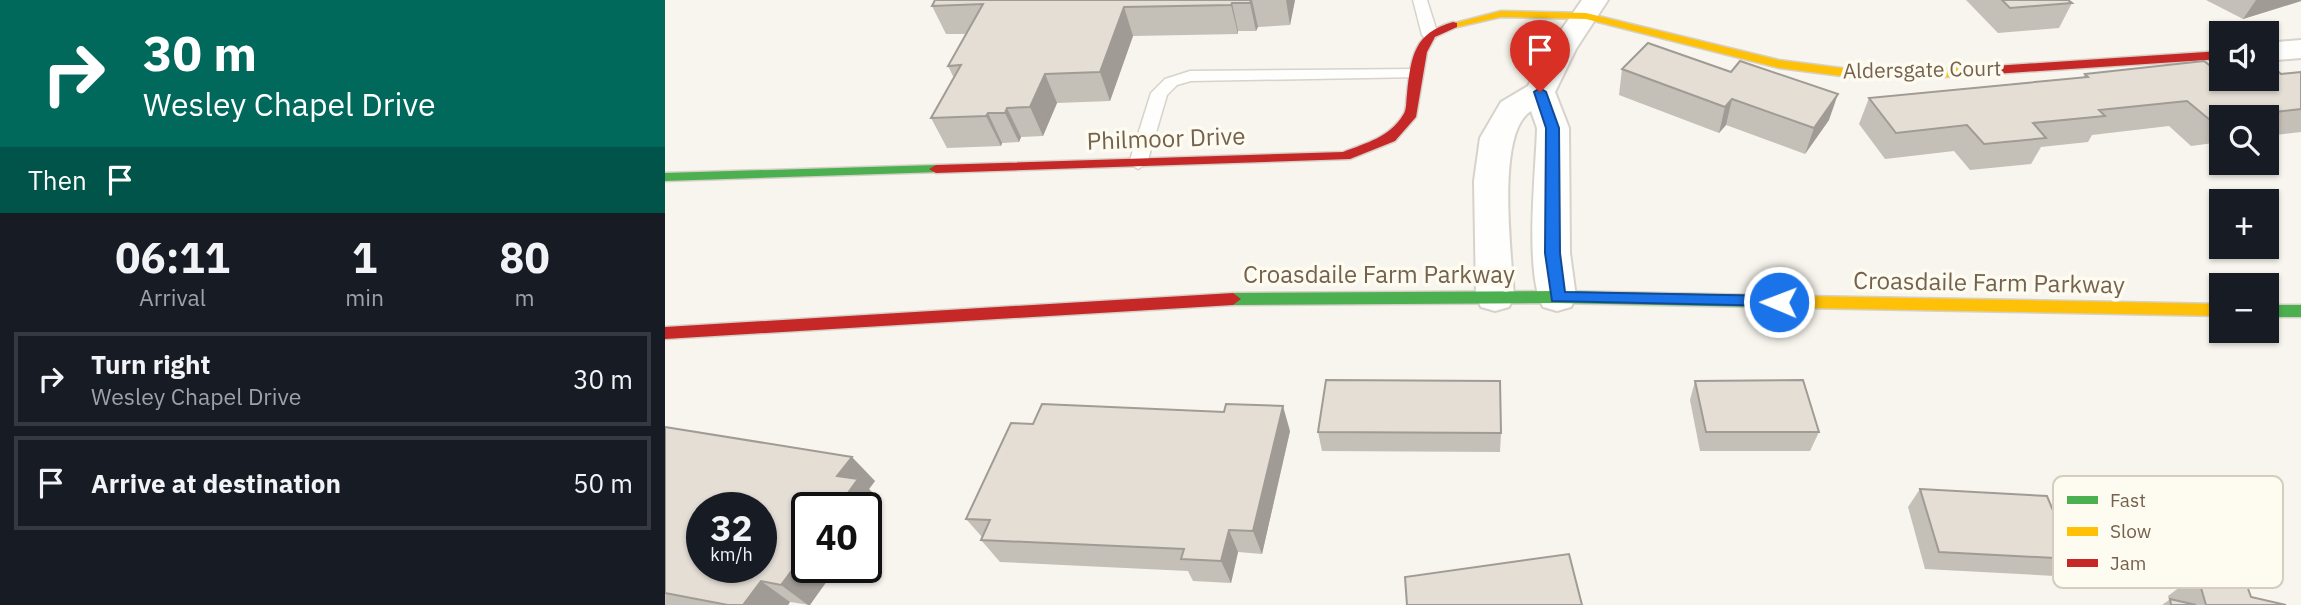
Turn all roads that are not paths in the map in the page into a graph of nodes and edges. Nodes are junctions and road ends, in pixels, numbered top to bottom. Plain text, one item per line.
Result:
1 (1420, 0) edge
2 (1591, 8) edge
3 (1430, 35) junction
4 (2301, 49) edge
5 (2279, 50) edge
6 (2209, 55) edge
7 (1415, 74) junction
8 (1540, 92) junction
9 (1138, 163) junction
10 (1492, 174) junction
11 (1552, 176) junction
12 (665, 177) edge
13 (1495, 297) junction
14 (1557, 297) junction
15 (2209, 310) edge
16 (2301, 310) edge
17 (2279, 311) edge
18 (665, 333) edge

1 - 3 lane
2 - 3 street
2 - 6 street, Aldersgate Court
2 - 8 street
3 - 7 street, Philmoor Drive
4 - 5 street
7 - 9 street, Philmoor Drive
7 - 9 lane
8 - 10 street
8 - 11 street
9 - 12 street, Philmoor Drive
10 - 11 street
10 - 13 street
11 - 14 street
13 - 14 street, Croasdaile Farm Parkway
13 - 18 street, Croasdaile Farm Parkway
14 - 15 street, Croasdaile Farm Parkway
16 - 17 street

